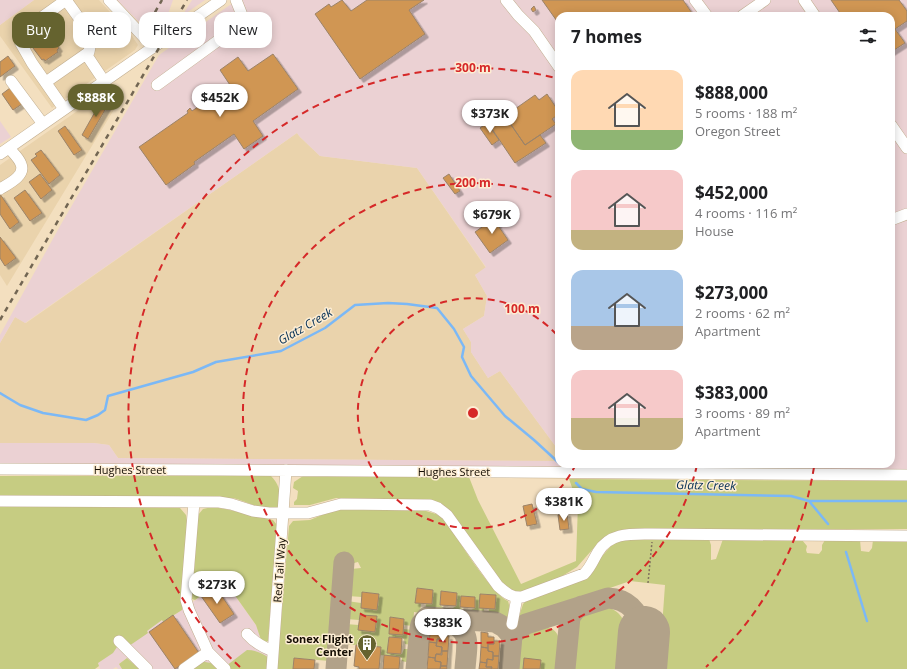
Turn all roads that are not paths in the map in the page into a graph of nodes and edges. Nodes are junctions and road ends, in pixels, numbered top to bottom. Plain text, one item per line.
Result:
1 (66, 0) edge
2 (109, 0) edge
3 (221, 0) edge
4 (236, 0) edge
5 (695, 0) edge
6 (765, 0) edge
7 (804, 0) edge
8 (507, 1) edge
9 (204, 12) edge
10 (704, 12) edge
11 (748, 12) edge
12 (812, 12) edge
13 (139, 32) edge
14 (152, 48) edge
15 (86, 54) junction
16 (555, 61) edge
17 (11, 81) dead end
18 (104, 81) junction
19 (46, 82) junction
20 (157, 85) dead end
21 (64, 109) junction
22 (43, 124) junction
23 (895, 131) edge
24 (9, 148) junction
25 (907, 148) edge
26 (0, 154) edge
27 (0, 189) edge
28 (907, 215) edge
29 (895, 219) edge
30 (613, 468) edge
31 (0, 469) edge
32 (286, 470) junction
33 (907, 475) edge
34 (0, 501) edge
35 (194, 502) junction
36 (283, 513) junction
37 (907, 536) edge
38 (517, 597) junction
39 (512, 624) dead end
40 (247, 634) dead end
41 (119, 641) dead end
42 (273, 651) junction
43 (208, 652) junction
44 (147, 669) edge
45 (184, 669) edge
46 (225, 669) edge
47 (272, 669) edge

1 - 15 street
1 - 19 street
2 - 13 street
3 - 9 street
4 - 20 street
5 - 10 street
6 - 11 street
7 - 12 street
8 - 16 street
14 - 18 street
15 - 18 street
15 - 19 street
17 - 22 street
18 - 21 street
19 - 21 street
21 - 22 street
22 - 24 street
23 - 25 street
24 - 26 street
24 - 27 street
28 - 29 street
30 - 32 street, Hughes Street
30 - 33 street, Hughes Street
31 - 32 street, Hughes Street
32 - 36 street, Red Tail Way
34 - 35 street
35 - 36 street
35 - 43 street
36 - 38 street
36 - 42 street, Red Tail Way
37 - 38 street
38 - 39 street
40 - 42 street
41 - 44 street
42 - 47 street, Red Tail Way
43 - 45 street
43 - 46 street

